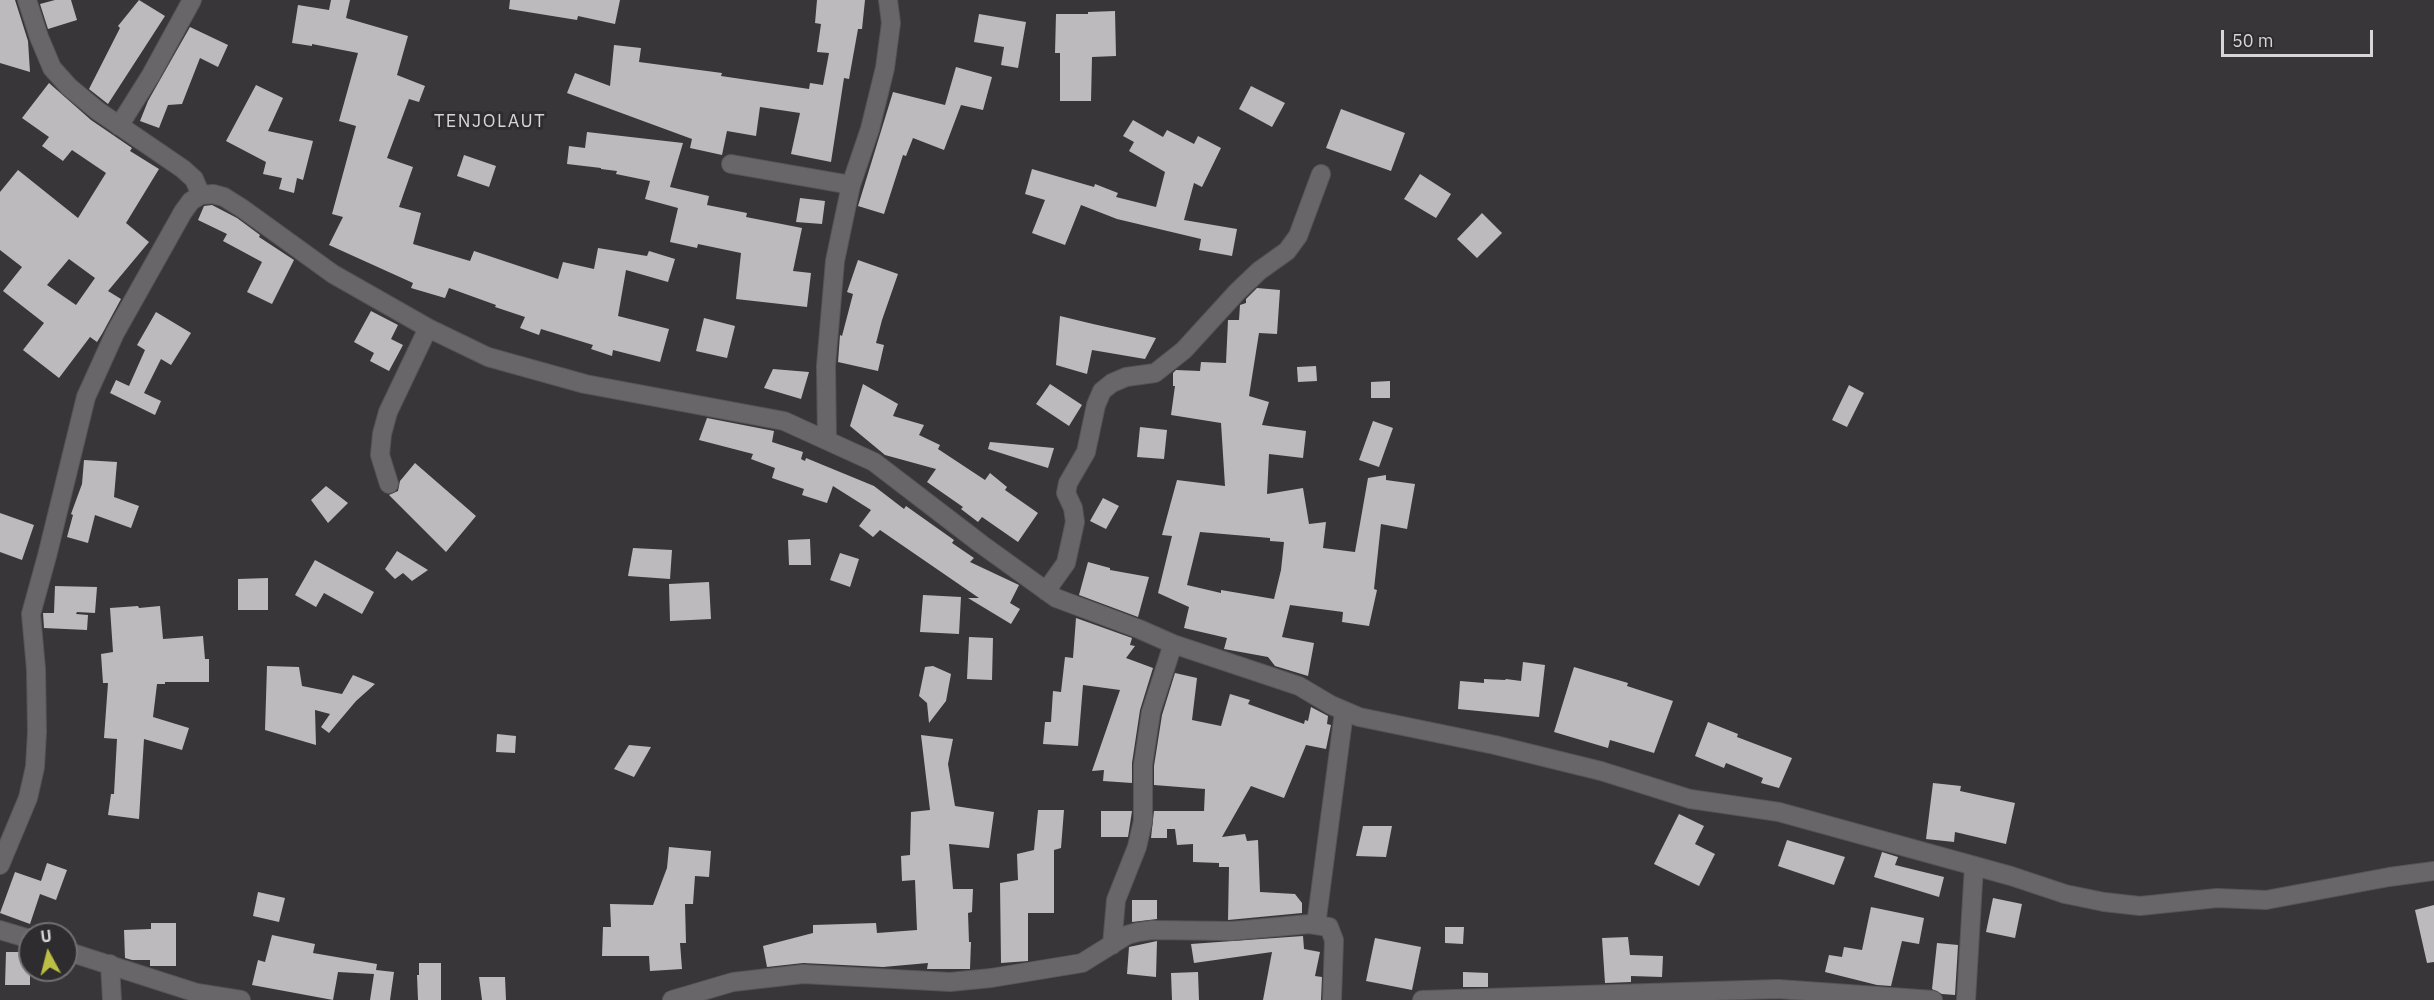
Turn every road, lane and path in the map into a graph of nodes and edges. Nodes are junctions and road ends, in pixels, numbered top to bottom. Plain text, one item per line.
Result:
1 (27, 0) edge
2 (192, 0) edge
3 (888, 0) edge
4 (119, 126) junction
5 (731, 164) dead end
6 (1321, 174) dead end
7 (851, 185) junction
8 (201, 195) junction
9 (428, 328) junction
10 (827, 440) junction
11 (389, 484) dead end
12 (1046, 591) junction
13 (1173, 644) junction
14 (1344, 712) junction
15 (0, 865) edge
16 (1974, 866) junction
17 (2434, 871) edge
18 (1316, 925) junction
19 (0, 930) edge
20 (18, 935) edge
21 (1112, 945) junction
22 (78, 955) edge
23 (110, 964) junction
24 (112, 1000) edge
25 (241, 1000) edge
26 (672, 1000) edge
27 (1332, 1000) edge
28 (1422, 1000) edge
29 (1933, 1000) edge
30 (1966, 1000) edge

1 - 4 street
2 - 4 street
3 - 7 street
4 - 8 street
5 - 7 street
6 - 12 street
7 - 10 street
8 - 9 street
8 - 15 street
9 - 10 street
9 - 11 street
10 - 12 street
12 - 13 street
13 - 14 street
13 - 21 street
14 - 16 street
14 - 18 street
16 - 17 street
16 - 30 street
18 - 21 street
18 - 27 street
19 - 20 street
21 - 26 street
22 - 23 street
23 - 24 street
23 - 25 street
28 - 29 street

